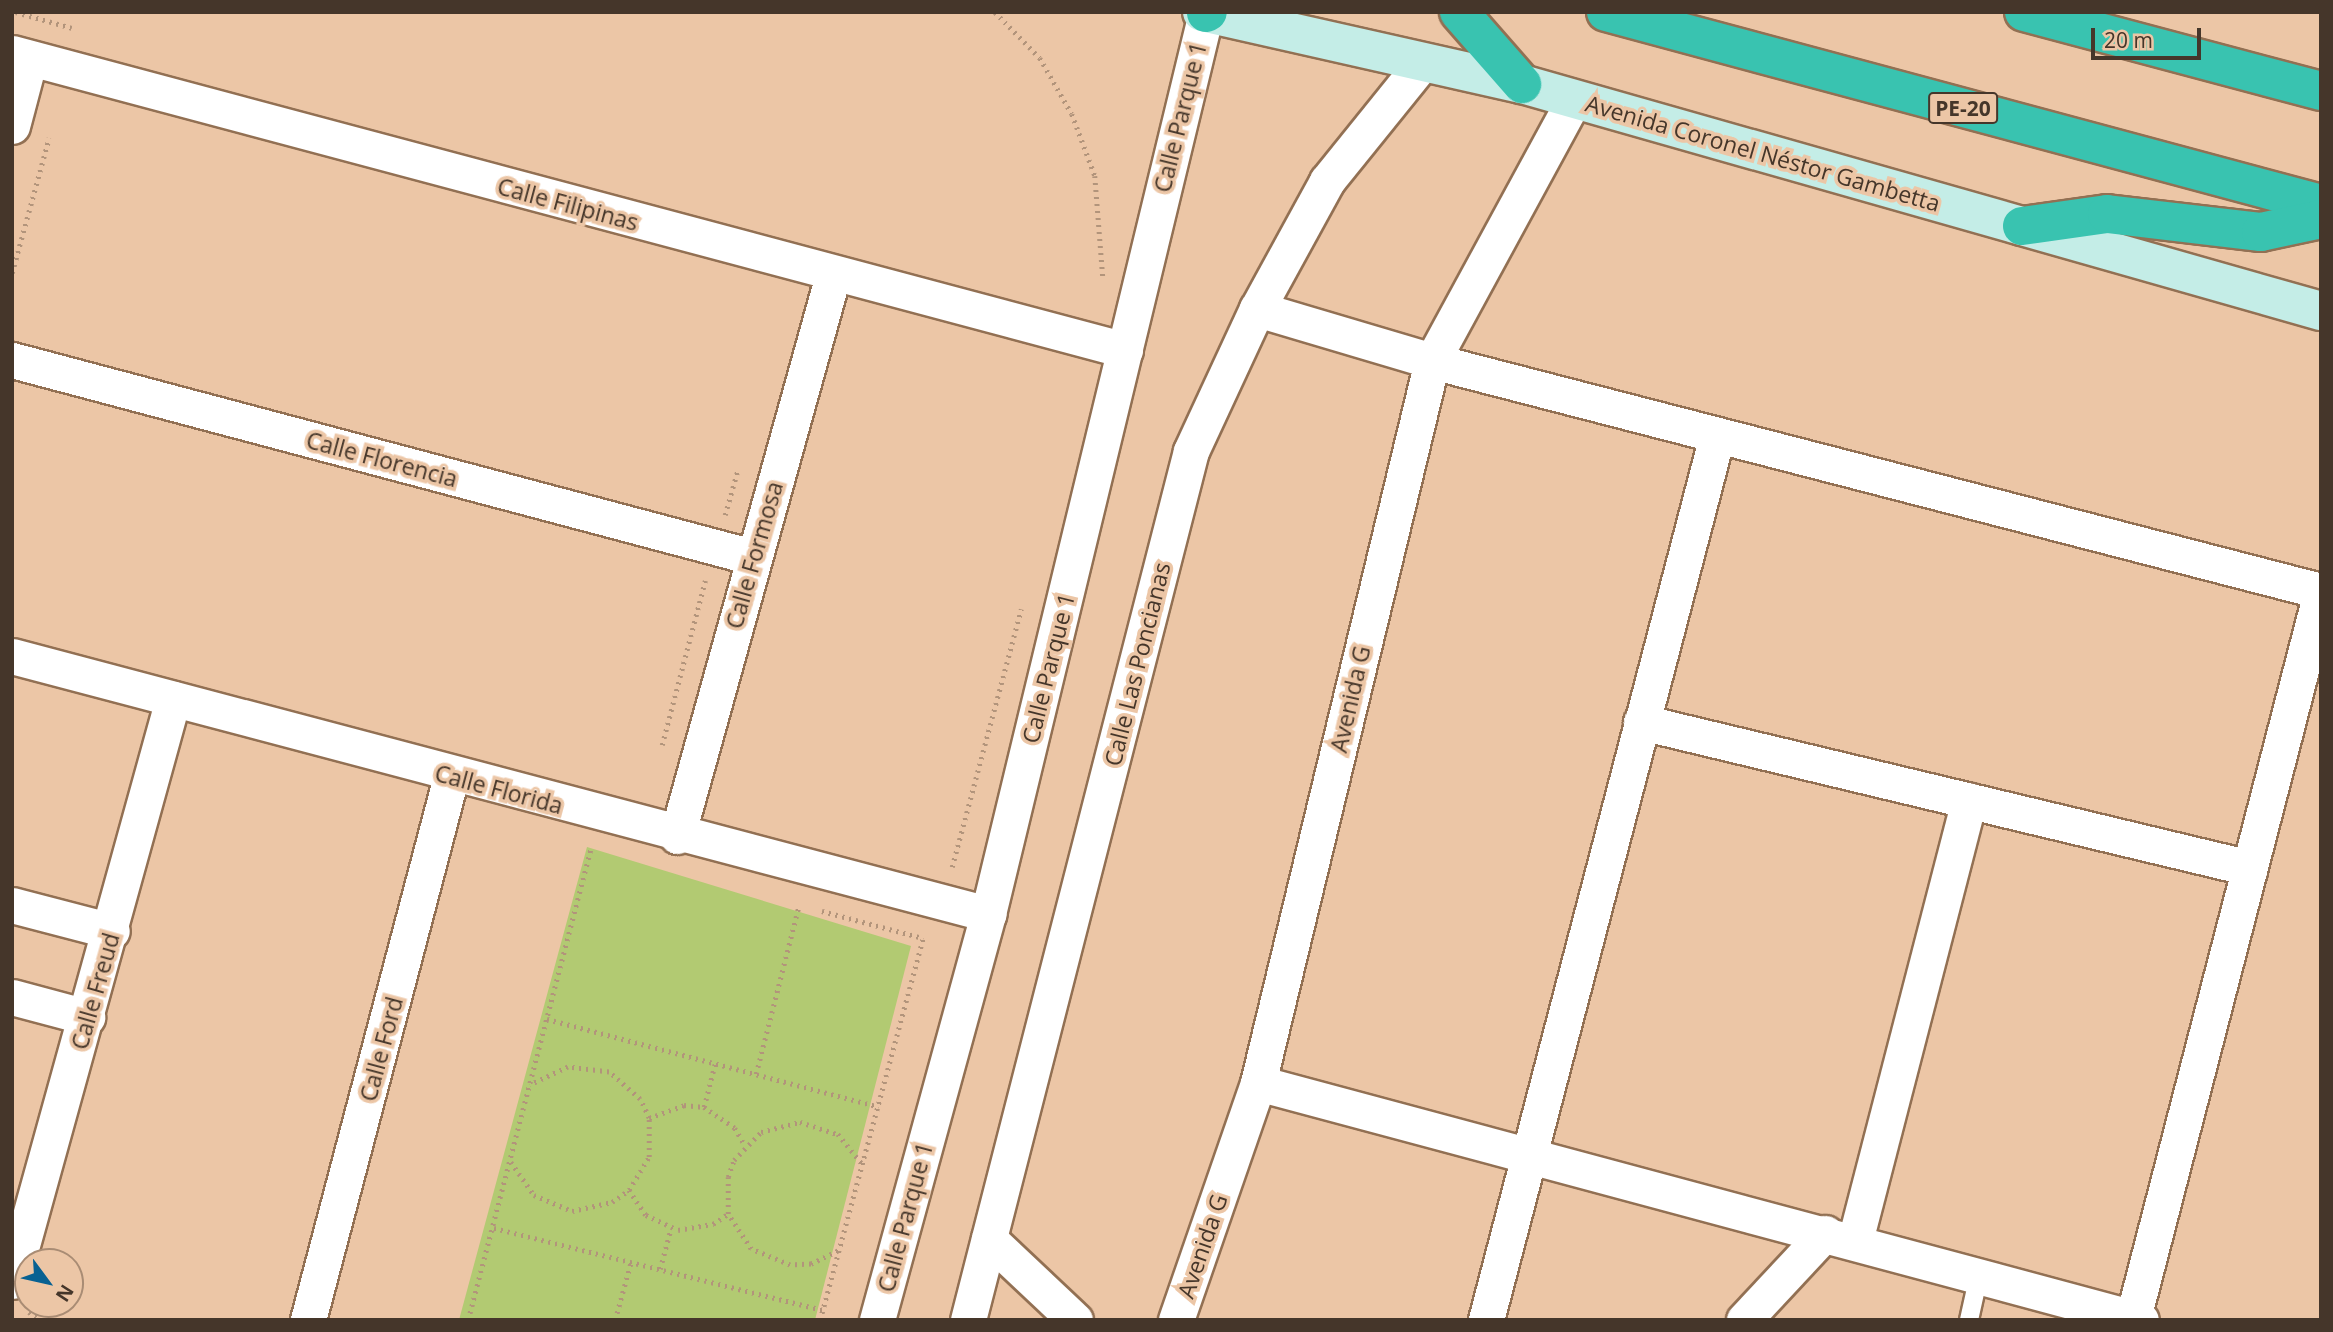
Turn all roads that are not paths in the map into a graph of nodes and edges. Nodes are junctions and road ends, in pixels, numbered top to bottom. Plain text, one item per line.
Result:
1 (1459, 12) edge
2 (1606, 12) edge
3 (2024, 12) edge
4 (1205, 13) edge
5 (21, 55) edge
6 (1424, 61) junction
7 (1522, 84) junction
8 (2321, 91) edge
9 (1574, 99) junction
10 (12, 126) edge
11 (2321, 204) edge
12 (2321, 219) edge
13 (2022, 226) junction
14 (833, 275) junction
15 (1257, 309) junction
16 (2321, 311) edge
17 (1125, 351) junction
18 (12, 360) edge
19 (1432, 361) junction
20 (1717, 436) junction
21 (753, 557) junction
22 (2321, 592) edge
23 (12, 656) edge
24 (173, 699) junction
25 (1641, 722) junction
26 (451, 777) junction
27 (1969, 800) junction
28 (677, 836) junction
29 (2250, 869) junction
30 (12, 905) edge
31 (988, 914) junction
32 (112, 931) junction
33 (12, 998) edge
34 (87, 1017) junction
35 (1258, 1083) junction
36 (1525, 1151) junction
37 (1840, 1237) junction
38 (989, 1239) junction
39 (30, 1248) edge
40 (1979, 1276) junction
41 (2137, 1319) edge
42 (308, 1320) edge
43 (877, 1320) edge
44 (968, 1320) edge
45 (1074, 1320) edge
46 (1176, 1320) edge
47 (1486, 1320) edge
48 (1744, 1320) edge
49 (1969, 1320) edge

1 - 7 highway
2 - 11 highway, PE-20
3 - 8 highway
4 - 6 street, Avenida Coronel Néstor Gambetta
4 - 17 street, Calle Parque 1
5 - 10 street
5 - 14 street, Calle Filipinas
6 - 7 street, Avenida Coronel Néstor Gambetta
6 - 15 street, Calle Las Poncianas
7 - 9 street, Avenida Coronel Néstor Gambetta
9 - 13 street, Avenida Coronel Néstor Gambetta
9 - 19 street, Avenida G
12 - 13 highway
13 - 16 street, Avenida Coronel Néstor Gambetta
14 - 17 street, Calle Filipinas
14 - 21 street, Calle Formosa
15 - 19 street
15 - 38 street, Calle Las Poncianas
17 - 31 street, Calle Parque 1
18 - 21 street, Calle Florencia
19 - 20 street
19 - 35 street, Avenida G
20 - 22 street
20 - 25 street
21 - 28 street, Calle Formosa
22 - 29 street
23 - 24 street, Calle Florida
24 - 26 street, Calle Florida
24 - 32 street, Calle Freud
25 - 27 street
25 - 36 street
26 - 28 street, Calle Florida
26 - 42 street, Calle Ford
27 - 29 street
27 - 37 street
28 - 31 street, Calle Florida
29 - 41 street
30 - 32 street
31 - 43 street, Calle Parque 1
32 - 34 street, Calle Freud
33 - 34 street
34 - 39 street, Calle Freud
35 - 36 street
35 - 46 street, Avenida G
36 - 37 street
36 - 47 street
37 - 40 street
37 - 48 street
38 - 44 street, Calle Las Poncianas
38 - 45 street
40 - 41 street
40 - 49 lane

